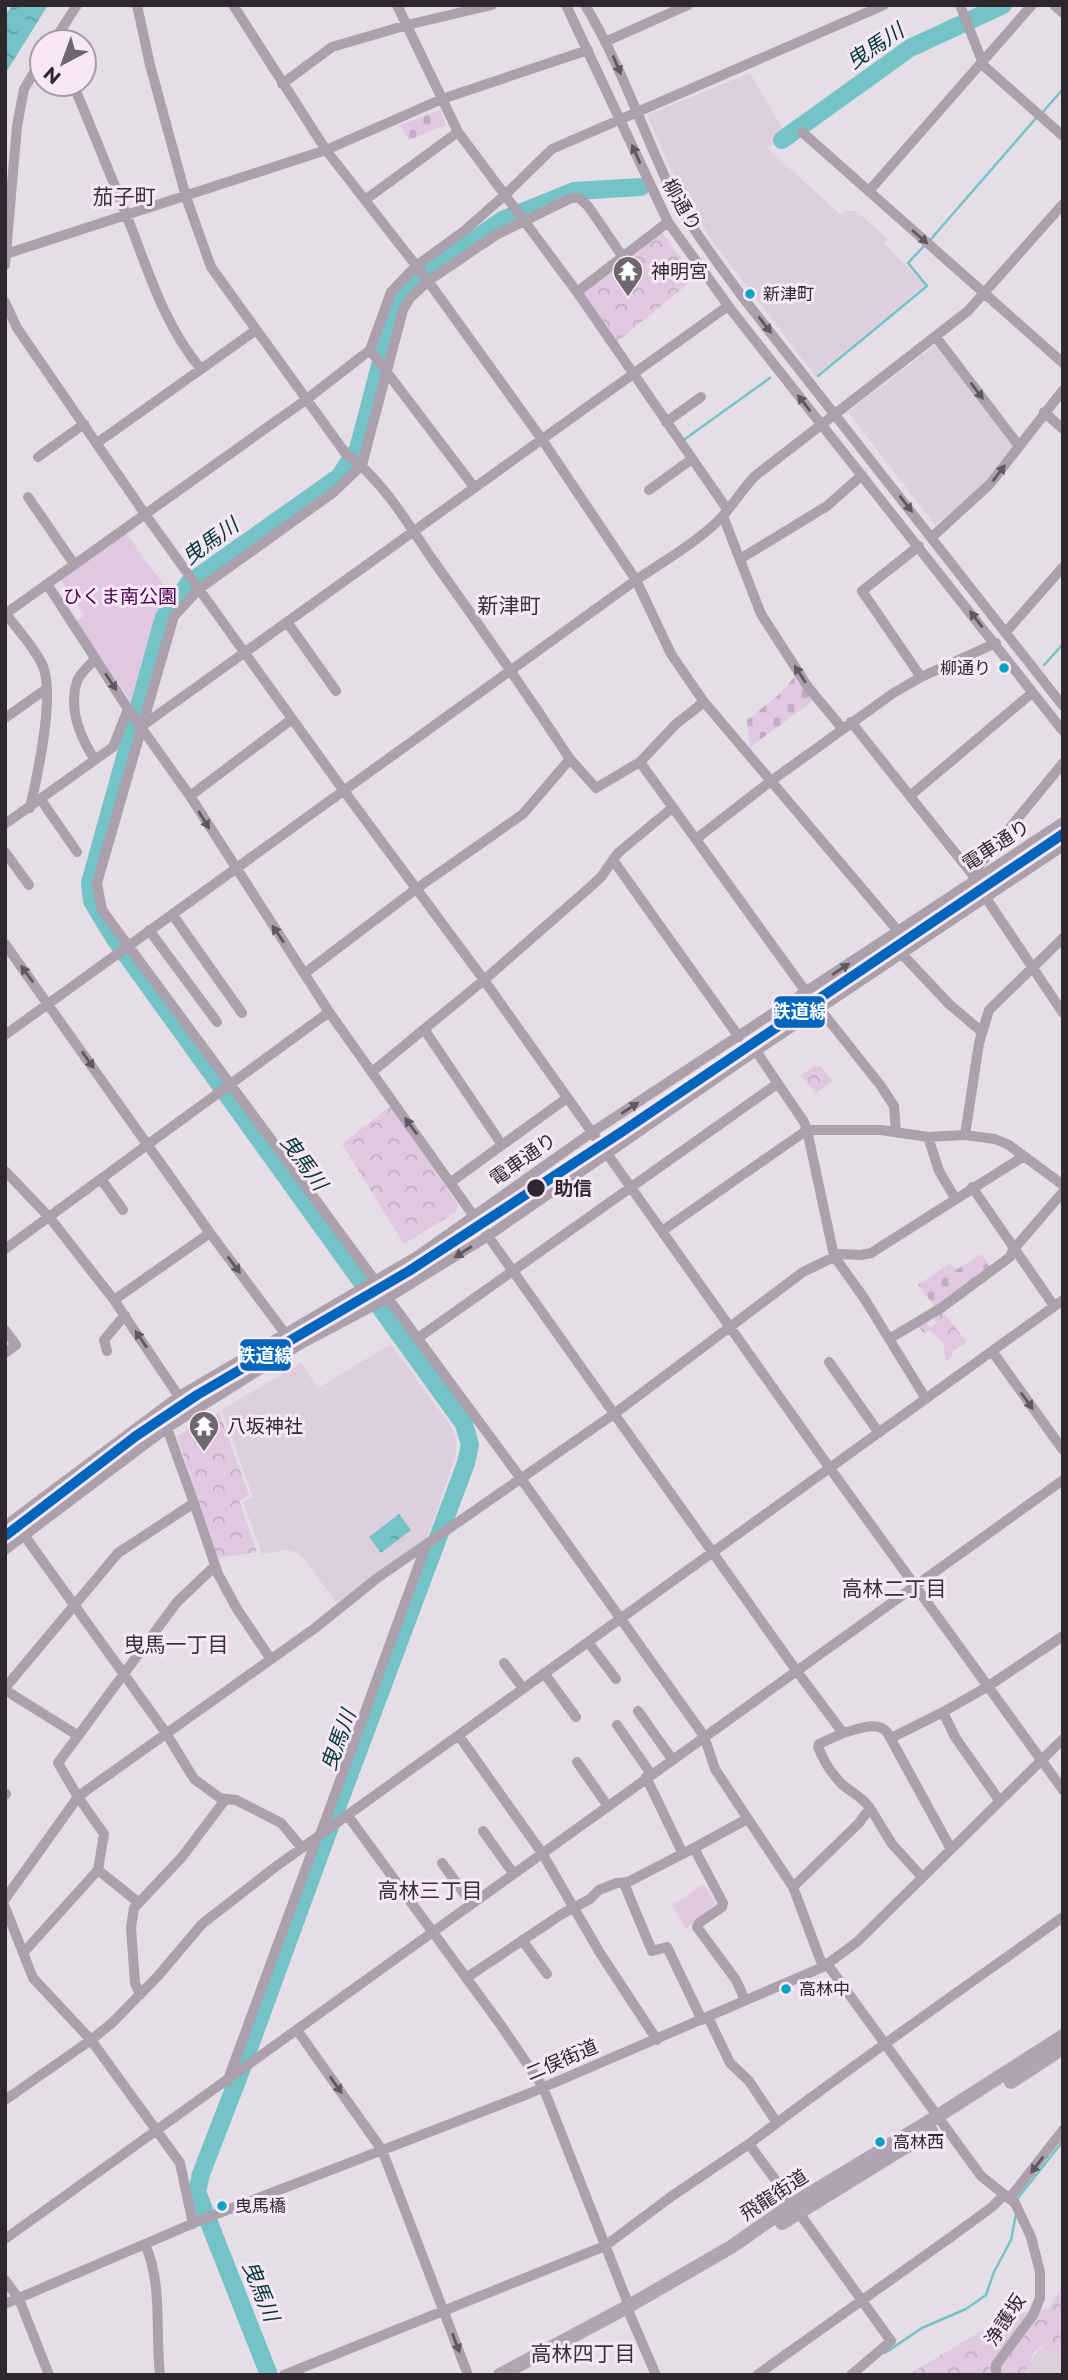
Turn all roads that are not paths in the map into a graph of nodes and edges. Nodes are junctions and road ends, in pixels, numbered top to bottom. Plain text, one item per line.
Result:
1 (76, 5) edge
2 (137, 5) edge
3 (233, 5) edge
4 (397, 5) edge
5 (492, 5) edge
6 (566, 5) edge
7 (585, 5) edge
8 (688, 5) edge
9 (884, 5) edge
10 (960, 5) edge
11 (1032, 5) edge
12 (1054, 5) edge
13 (1063, 13) edge
14 (407, 25) junction
15 (62, 28) edge
16 (607, 41) junction
17 (588, 50) junction
18 (984, 62) junction
19 (28, 82) edge
20 (282, 84) junction
21 (79, 98) edge
22 (442, 99) junction
23 (637, 113) junction
24 (620, 120) junction
25 (17, 130) junction
26 (458, 132) junction
27 (802, 132) dead end
28 (5, 135) edge
29 (1063, 136) edge
30 (326, 150) junction
31 (869, 191) junction
32 (505, 195) junction
33 (186, 197) junction
34 (365, 200) junction
35 (1063, 204) edge
36 (127, 216) junction
37 (520, 217) junction
38 (668, 222) junction
39 (623, 257) junction
40 (6, 260) edge
41 (417, 268) junction
42 (427, 281) junction
43 (576, 292) junction
44 (984, 293) junction
45 (5, 302) edge
46 (728, 306) junction
47 (256, 330) junction
48 (936, 337) junction
49 (372, 353) junction
50 (1063, 363) edge
51 (201, 369) junction
52 (386, 370) junction
53 (633, 373) junction
54 (1063, 390) edge
55 (701, 397) dead end
56 (307, 399) junction
57 (1044, 412) junction
58 (835, 413) junction
59 (666, 422) junction
60 (83, 424) junction
61 (820, 424) junction
62 (1063, 429) edge
63 (541, 438) junction
64 (97, 443) junction
65 (1019, 446) junction
66 (38, 457) dead end
67 (692, 459) junction
68 (360, 463) junction
69 (862, 475) junction
70 (474, 487) junction
71 (649, 490) dead end
72 (28, 497) dead end
73 (725, 512) junction
74 (145, 514) junction
75 (412, 531) junction
76 (932, 537) junction
77 (919, 546) junction
78 (740, 559) junction
79 (74, 564) junction
80 (1063, 568) edge
81 (636, 580) junction
82 (47, 584) junction
83 (195, 584) junction
84 (6, 614) edge
85 (287, 622) junction
86 (1005, 633) junction
87 (996, 643) junction
88 (244, 653) junction
89 (95, 659) junction
90 (511, 670) junction
91 (921, 677) junction
92 (46, 689) junction
93 (336, 691) dead end
94 (1032, 693) junction
95 (704, 702) junction
96 (1063, 706) edge
97 (135, 718) junction
98 (5, 719) edge
99 (292, 719) junction
100 (846, 725) junction
101 (1063, 731) edge
102 (95, 760) junction
103 (570, 760) junction
104 (640, 762) junction
105 (1063, 763) edge
106 (771, 781) junction
107 (344, 791) junction
108 (911, 795) junction
109 (190, 796) junction
110 (41, 800) junction
111 (30, 808) junction
112 (672, 808) junction
113 (1063, 822) edge
114 (5, 824) edge
115 (696, 839) junction
116 (1063, 846) edge
117 (5, 852) edge
118 (77, 852) dead end
119 (613, 860) junction
120 (235, 870) junction
121 (973, 877) junction
122 (29, 886) dead end
123 (416, 889) junction
124 (986, 897) junction
125 (172, 914) junction
126 (149, 930) junction
127 (898, 931) junction
128 (1063, 938) edge
129 (5, 944) edge
130 (127, 945) junction
131 (901, 953) junction
132 (1032, 969) junction
133 (305, 973) junction
134 (484, 980) junction
135 (806, 992) junction
136 (49, 1004) junction
137 (819, 1008) junction
138 (329, 1012) junction
139 (242, 1013) dead end
140 (1063, 1013) edge
141 (216, 1022) dead end
142 (424, 1029) junction
143 (982, 1032) junction
144 (5, 1035) edge
145 (739, 1037) junction
146 (756, 1051) junction
147 (372, 1072) junction
148 (229, 1084) junction
149 (777, 1084) junction
150 (567, 1098) junction
151 (807, 1130) junction
152 (896, 1132) junction
153 (591, 1133) junction
154 (965, 1135) junction
155 (928, 1137) junction
156 (148, 1145) junction
157 (502, 1145) junction
158 (605, 1153) junction
159 (1024, 1156) junction
160 (5, 1171) edge
161 (101, 1179) junction
162 (451, 1182) junction
163 (1063, 1185) edge
164 (972, 1187) junction
165 (630, 1188) junction
166 (1063, 1192) edge
167 (955, 1198) junction
168 (123, 1210) dead end
169 (474, 1215) junction
170 (50, 1217) junction
171 (662, 1231) junction
172 (210, 1233) junction
173 (488, 1236) junction
174 (5, 1249) edge
175 (1013, 1250) junction
176 (834, 1256) junction
177 (513, 1271) junction
178 (373, 1282) junction
179 (386, 1299) junction
180 (114, 1300) junction
181 (1058, 1303) edge
182 (125, 1315) junction
183 (731, 1326) junction
184 (5, 1330) edge
185 (282, 1330) junction
186 (418, 1338) junction
187 (889, 1339) junction
188 (293, 1349) junction
189 (107, 1351) dead end
190 (992, 1351) junction
191 (5, 1353) edge
192 (829, 1362) dead end
193 (179, 1396) junction
194 (926, 1399) junction
195 (190, 1413) junction
196 (614, 1414) junction
197 (167, 1428) junction
198 (879, 1433) junction
199 (1063, 1450) edge
200 (829, 1467) junction
201 (522, 1479) junction
202 (1063, 1480) edge
203 (194, 1503) junction
204 (8, 1519) edge
205 (24, 1535) junction
206 (427, 1546) junction
207 (5, 1550) edge
208 (714, 1552) junction
209 (215, 1566) junction
210 (915, 1586) junction
211 (74, 1605) junction
212 (620, 1618) junction
213 (1063, 1636) edge
214 (588, 1642) junction
215 (270, 1658) junction
216 (504, 1663) dead end
217 (796, 1670) junction
218 (544, 1673) junction
219 (123, 1674) junction
220 (615, 1679) dead end
221 (522, 1687) junction
222 (987, 1687) junction
223 (5, 1689) edge
224 (638, 1711) dead end
225 (943, 1712) junction
226 (576, 1717) dead end
227 (617, 1725) dead end
228 (166, 1733) junction
229 (843, 1733) junction
230 (77, 1735) junction
231 (459, 1736) junction
232 (704, 1737) junction
233 (891, 1738) junction
234 (1063, 1739) edge
235 (672, 1759) junction
236 (1041, 1759) junction
237 (576, 1762) dead end
238 (649, 1776) junction
239 (1063, 1790) edge
240 (78, 1797) junction
241 (225, 1800) junction
242 (999, 1800) junction
243 (607, 1805) junction
244 (870, 1808) junction
245 (348, 1816) junction
246 (747, 1818) junction
247 (483, 1830) dead end
248 (320, 1835) junction
249 (302, 1848) junction
250 (695, 1848) junction
251 (951, 1849) junction
252 (542, 1853) junction
253 (683, 1854) junction
254 (442, 1863) dead end
255 (98, 1870) junction
256 (513, 1873) junction
257 (922, 1877) junction
258 (628, 1882) junction
259 (793, 1887) junction
260 (5, 1899) edge
261 (138, 1902) junction
262 (471, 1903) junction
263 (5, 1907) edge
264 (573, 1907) junction
265 (1063, 1917) edge
266 (431, 1932) junction
267 (522, 1940) junction
268 (24, 1952) junction
269 (825, 1966) junction
270 (547, 1974) dead end
271 (466, 1978) junction
272 (139, 1995) junction
273 (745, 2000) junction
274 (705, 2018) junction
275 (297, 2030) junction
276 (1063, 2036) edge
277 (91, 2040) junction
278 (657, 2040) junction
279 (886, 2043) junction
280 (1063, 2048) edge
281 (228, 2080) junction
282 (543, 2087) junction
283 (5, 2100) edge
284 (940, 2120) junction
285 (777, 2123) junction
286 (158, 2130) junction
287 (1063, 2130) edge
288 (749, 2144) junction
289 (382, 2150) junction
290 (1009, 2199) junction
291 (796, 2208) junction
292 (197, 2222) junction
293 (5, 2239) edge
294 (145, 2244) junction
295 (605, 2246) junction
296 (5, 2280) edge
297 (19, 2299) junction
298 (863, 2301) junction
299 (5, 2304) edge
300 (629, 2310) junction
301 (444, 2311) junction
302 (49, 2375) edge
303 (160, 2375) edge
304 (284, 2375) edge
305 (468, 2375) edge
306 (500, 2375) edge
307 (518, 2375) edge
308 (656, 2375) edge
309 (757, 2375) edge
310 (851, 2375) edge
311 (996, 2375) edge

1 - 15 street
2 - 33 street
3 - 20 street
4 - 14 street
5 - 14 street
6 - 17 street, 柳通り
7 - 16 street, 柳通り
8 - 16 street
9 - 23 street
10 - 18 street
11 - 18 street
12 - 13 street
14 - 20 street
14 - 22 street
16 -> 23 street, 柳通り
17 - 22 street
17 - 24 street, 柳通り
18 - 29 street
18 - 31 street
19 - 25 street
20 - 30 street
21 - 36 street
22 - 26 street
22 - 30 street
23 - 24 street
23 -> 58 street, 柳通り
24 - 32 street
38 -> 24 street, 柳通り
25 - 28 street
25 - 40 street
26 - 32 street
26 - 34 street
27 - 31 street
30 - 33 street
30 - 34 street
31 -> 44 street
32 - 37 street
32 - 41 street
33 - 36 street
33 - 47 street
34 - 41 street
35 - 44 street
36 - 40 street
36 - 51 street
37 - 39 street
37 - 42 street
37 - 43 street
38 - 39 street
38 - 46 street, 柳通り
39 - 43 street
41 - 42 street
41 - 49 street
42 - 52 street
42 - 63 street
43 - 53 street
44 - 48 street
44 - 50 street
45 - 60 street
46 - 53 street
61 -> 46 street, 柳通り
47 - 51 street
47 - 56 street
48 - 58 street
48 -> 65 street
49 - 52 street
49 - 56 street
51 - 64 street
52 - 68 street
52 - 70 street
53 - 59 street
53 - 63 street
54 - 57 street
55 - 59 street
56 - 68 street
56 - 74 street
57 - 62 street
57 - 65 street
58 - 61 street
58 -> 76 street, 柳通り
59 - 67 street
60 - 64 street
60 - 66 street
61 - 69 street, 柳通り
61 - 73 street
63 - 70 street
63 - 81 street
64 - 74 street
76 -> 65 street
67 - 71 street
67 - 73 street
68 - 75 street
68 - 83 street
69 - 77 street, 柳通り
69 - 78 street
70 - 75 street
72 - 79 street
73 - 78 street
73 - 81 street
74 - 79 street
74 - 83 street
75 - 85 street
75 - 90 street
76 - 86 street, 柳通り
87 -> 77 street, 柳通り
77 - 91 street
100 -> 78 street
79 - 82 street
80 - 86 street
81 - 90 street
81 - 95 street
82 - 84 street
82 - 89 street
83 - 88 street
83 - 97 street
84 - 92 street
85 - 88 street
85 - 93 street
86 - 96 street, 柳通り
87 - 91 street
87 - 94 street, 柳通り
88 - 97 street
88 - 99 street
89 -> 97 street
89 - 102 street
90 - 103 street
90 - 107 street
91 - 100 street
92 - 98 street
92 - 111 street
94 - 101 street, 柳通り
94 - 108 street
95 - 104 street
95 - 106 street
97 - 102 street
97 - 109 street
97 - 130 street
99 - 107 street
99 - 109 street
100 - 106 street
100 - 108 street
102 - 110 street
103 - 104 street
103 - 123 street
104 - 112 street
105 - 121 street
106 - 115 street
106 - 127 street
107 - 120 street
107 - 123 street
108 - 121 street
109 -> 120 street
110 - 111 street
110 - 118 street
111 - 114 street
112 - 115 street
112 - 119 street
113 - 121 street, 電車通り
115 - 135 street
116 - 124 street, 電車通り
117 - 122 street
119 - 134 street
119 - 145 street
120 - 125 street
133 -> 120 street
121 - 124 street
121 - 127 street, 電車通り
123 - 133 street
123 - 134 street
124 - 131 street, 電車通り
124 - 132 street
125 - 126 street
125 - 139 street
126 - 130 street
126 - 141 street
135 -> 127 street, 電車通り
128 - 132 street
136 -> 129 street
130 - 136 street
130 - 148 street
131 - 137 street, 電車通り
131 - 143 street
132 - 140 street
132 - 143 street
133 - 138 street
134 - 142 street
134 - 150 street
135 - 145 street, 電車通り
136 - 144 street
136 -> 156 street
137 - 146 street, 電車通り
137 - 152 street
138 - 147 street
138 - 148 street
142 - 147 street
142 - 157 street
143 - 154 street
153 -> 145 street, 電車通り
146 - 149 street
146 - 158 street, 電車通り
162 -> 147 street
148 - 156 street
148 - 178 street
149 - 151 street
149 - 165 street
150 - 153 street
150 - 157 street
151 - 152 street
151 - 171 street
151 - 176 street
152 - 155 street
153 - 158 street
153 - 169 street, 電車通り
154 - 155 street
154 - 159 street
155 - 167 street
156 - 161 street
156 - 172 street
157 - 162 street
158 - 165 street
158 - 173 street, 電車通り
159 - 163 street
159 - 164 street
160 - 170 street
161 - 168 street
161 - 170 street
162 - 169 street
164 - 167 street
164 - 175 street
165 - 171 street
165 - 177 street
166 - 175 street
167 - 176 street
169 - 173 street
169 - 178 street, 電車通り
170 - 174 street
170 - 180 street
171 - 183 street
172 - 180 street
172 -> 185 street
173 - 177 street
173 -> 179 street, 電車通り
175 - 181 street
175 - 187 street
176 - 183 street
176 - 187 street
177 - 186 street
177 - 196 street
178 - 179 street
178 - 185 street, 電車通り
179 - 186 street
179 - 188 street, 電車通り
180 - 182 street
181 - 190 street
182 - 189 street
193 -> 182 street
183 - 196 street
183 - 200 street
184 - 191 street
185 - 188 street
185 - 193 street, 電車通り
186 - 201 street
187 - 194 street
188 - 195 street, 電車通り
190 - 194 street
190 -> 199 street
192 - 198 street
193 - 195 street
193 - 204 street, 電車通り
194 - 198 street
195 - 197 street, 電車通り
196 - 201 street
196 - 208 street
197 - 203 street
197 - 205 street, 電車通り
198 - 200 street
200 - 208 street
200 - 210 street
201 - 206 street
201 - 212 street
202 - 210 street
203 - 209 street
203 - 211 street
205 - 207 street, 電車通り
205 - 211 street
206 - 215 street
206 - 248 street
208 - 212 street
208 - 217 street
209 - 215 street
209 - 219 street
210 - 217 street
210 - 222 street
211 - 219 street
211 - 223 street
212 - 214 street
212 - 232 street
213 - 222 street
214 - 218 street
214 - 220 street
215 - 228 street
216 - 221 street
217 - 229 street
217 - 232 street
218 - 221 street
218 - 226 street
219 - 228 street
219 - 230 street
221 - 231 street
222 - 225 street
222 - 236 street
223 - 230 street
224 - 235 street
225 - 233 street
225 - 242 street
227 - 238 street
228 - 240 street
228 - 241 street
229 - 233 street
229 - 244 street
230 - 240 street
231 - 245 street
231 - 252 street
232 - 235 street
232 - 246 street
233 - 251 street
234 - 236 street, 二俣街道
235 - 238 street
236 - 239 street
236 - 242 street, 二俣街道
237 - 243 street
238 - 243 street
238 - 253 street
240 - 255 street
240 - 260 street
241 - 249 street
241 - 261 street
242 - 251 street, 二俣街道
243 - 252 street
244 - 257 street
244 - 259 street
245 - 248 street
245 - 266 street
246 - 250 street
246 - 259 street
247 - 256 street
248 - 249 street
248 - 281 street
249 - 272 street
250 - 253 street
250 - 273 street
251 - 257 street, 二俣街道
252 - 256 street
252 - 264 street
253 - 258 street
254 - 262 street
255 - 261 street
255 - 268 street
256 - 262 street
257 - 269 street, 二俣街道
258 - 264 street
258 - 274 street
259 - 269 street
261 - 272 street
262 - 266 street
263 - 268 street
264 - 267 street
264 - 278 street
265 - 279 street
266 - 271 street
266 - 275 street
267 - 270 street
267 - 271 street
268 - 277 street
269 - 273 street, 二俣街道
269 - 279 street
271 - 282 street
272 - 277 street
273 - 274 street, 二俣街道
274 - 278 street, 二俣街道
274 - 285 street
275 - 281 street
275 -> 289 street
276 - 284 highway, 飛龍街道
277 - 283 street
277 - 286 street
278 - 282 street, 二俣街道
279 - 284 street
279 - 285 street
280 - 284 highway, 飛龍街道
281 - 286 street
282 - 289 street, 二俣街道
282 - 295 street
284 - 290 street
284 - 291 highway, 飛龍街道
285 - 288 street
286 - 292 street
286 - 293 street
287 -> 290 street
288 - 291 street
288 - 295 street
289 - 292 street, 二俣街道
289 - 301 street
290 - 298 street
290 - 311 street, 浄護坂
291 - 298 street
291 - 300 highway, 飛龍街道
292 - 294 street, 二俣街道
294 - 297 street, 二俣街道
294 - 303 street
295 - 300 street
295 - 301 street
296 - 297 street
297 - 299 street, 二俣街道
297 - 302 street
298 - 309 street
298 - 310 street
300 - 306 highway, 飛龍街道
300 - 307 highway, 飛龍街道
300 - 308 street
301 - 304 street
301 -> 305 street

